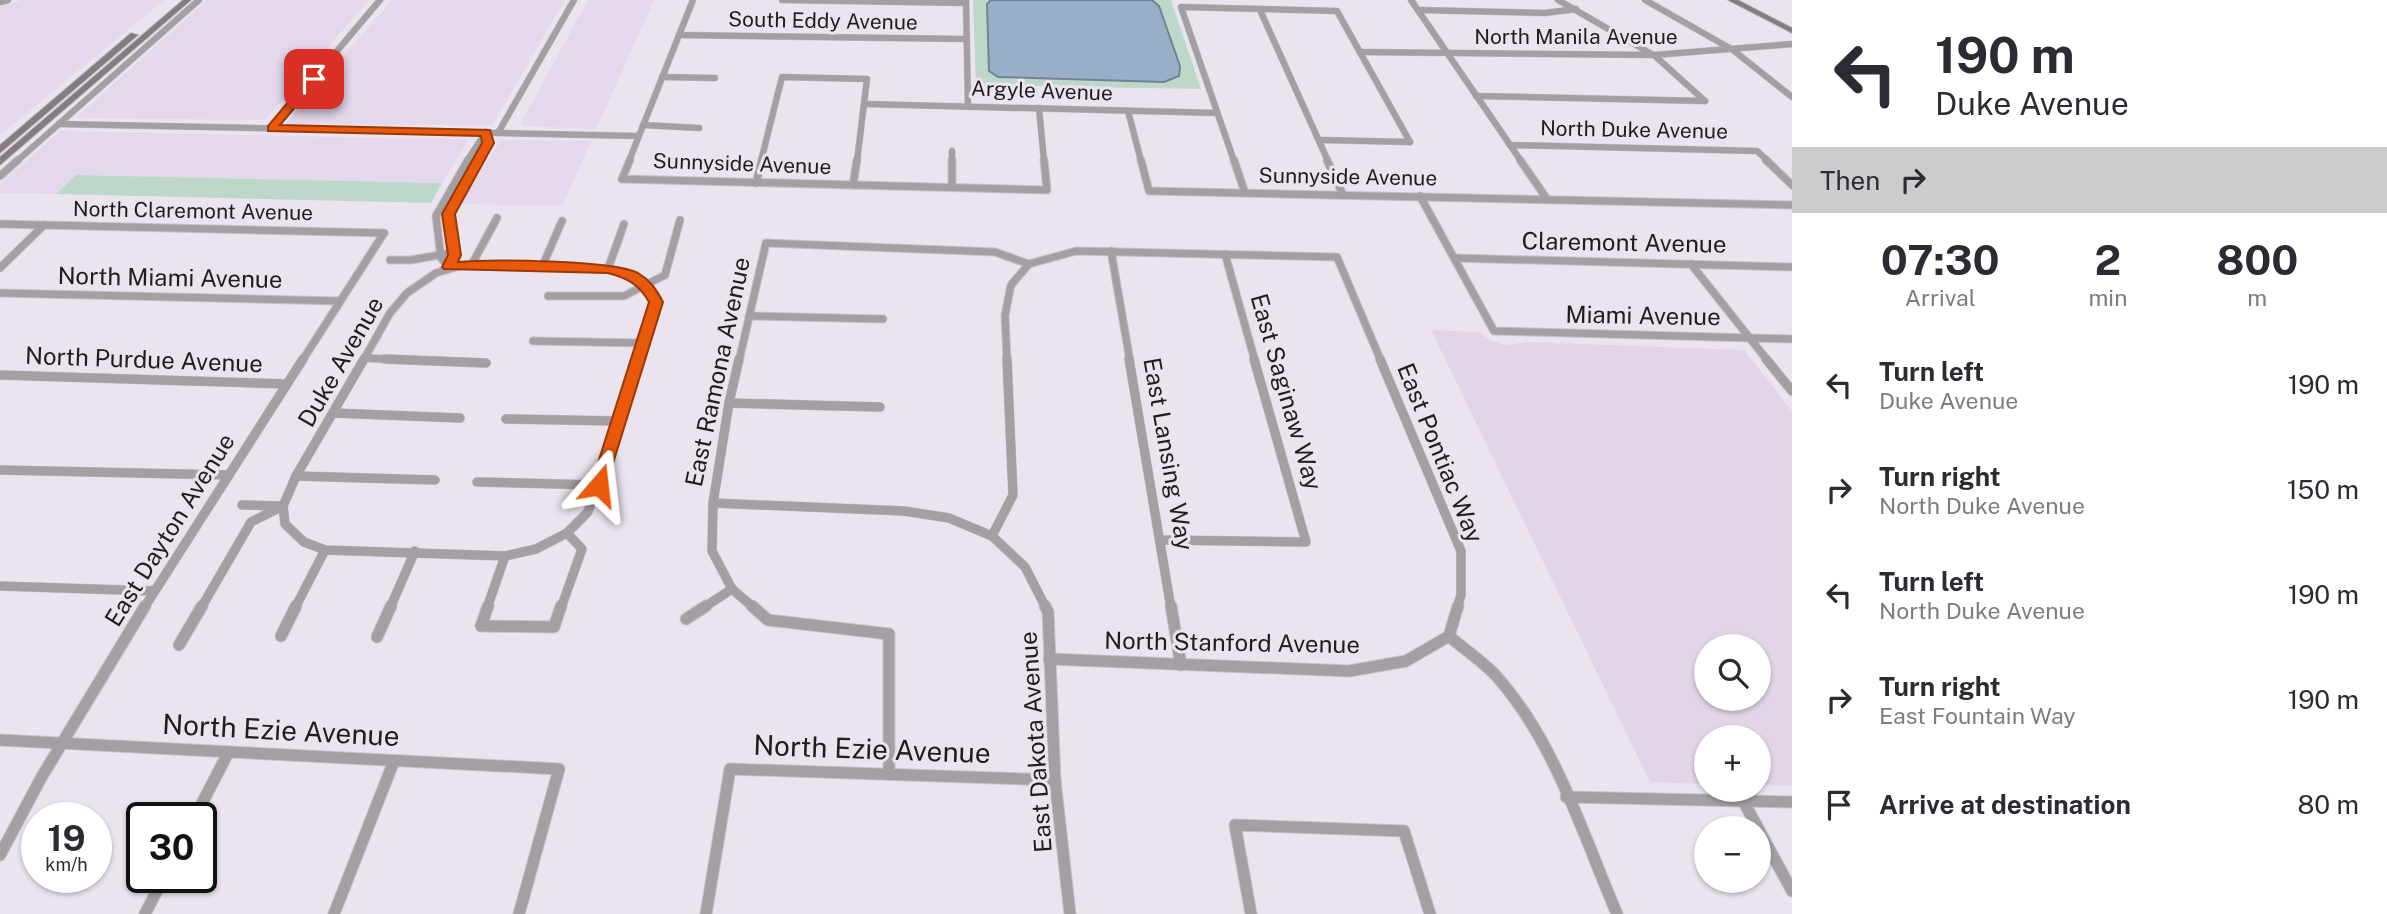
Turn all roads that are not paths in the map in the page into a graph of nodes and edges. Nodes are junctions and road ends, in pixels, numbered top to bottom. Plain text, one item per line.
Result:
1 (8, 0) edge
2 (174, 0) edge
3 (187, 0) edge
4 (199, 0) edge
5 (380, 0) edge
6 (574, 0) edge
7 (692, 0) edge
8 (782, 0) edge
9 (1410, 0) edge
10 (1558, 0) edge
11 (1645, 0) edge
12 (1732, 0) edge
13 (0, 2) edge
14 (966, 2) edge
15 (1576, 9) junction
16 (1260, 10) junction
17 (1418, 10) junction
18 (1792, 31) edge
19 (679, 35) junction
20 (966, 39) junction
21 (1792, 44) edge
22 (1733, 50) junction
23 (1360, 52) junction
24 (1447, 53) junction
25 (1654, 55) junction
26 (662, 77) junction
27 (715, 78) dead end
28 (1476, 96) junction
29 (1792, 97) edge
30 (866, 104) junction
31 (968, 106) junction
32 (1039, 108) junction
33 (1128, 111) junction
34 (1217, 113) junction
35 (59, 124) junction
36 (643, 125) junction
37 (272, 128) junction
38 (699, 128) dead end
39 (486, 132) junction
40 (498, 132) junction
41 (638, 136) junction
42 (1320, 140) junction
43 (1510, 145) junction
44 (951, 151) dead end
45 (1, 158) edge
46 (18, 160) junction
47 (0, 176) edge
48 (756, 183) junction
49 (853, 185) junction
50 (1792, 185) edge
51 (952, 187) junction
52 (1245, 192) junction
53 (1343, 195) junction
54 (1420, 196) junction
55 (1547, 199) junction
56 (1792, 205) edge
57 (497, 218) dead end
58 (680, 220) dead end
59 (562, 221) dead end
60 (624, 223) dead end
61 (0, 224) edge
62 (44, 225) junction
63 (384, 233) joint
64 (1111, 251) junction
65 (453, 252) junction
66 (1225, 254) junction
67 (441, 255) junction
68 (1337, 257) joint
69 (1454, 258) junction
70 (390, 260) dead end
71 (472, 264) junction
72 (1029, 264) junction
73 (1692, 264) junction
74 (449, 267) junction
75 (542, 267) junction
76 (1792, 267) edge
77 (0, 268) edge
78 (608, 269) junction
79 (647, 286) junction
80 (0, 293) edge
81 (548, 296) dead end
82 (340, 301) junction
83 (749, 316) junction
84 (883, 319) dead end
85 (1750, 338) junction
86 (1792, 339) edge
87 (533, 341) dead end
88 (643, 343) junction
89 (364, 358) junction
90 (486, 363) dead end
91 (0, 375) edge
92 (286, 384) junction
93 (1792, 391) edge
94 (729, 403) junction
95 (880, 407) dead end
96 (333, 413) junction
97 (460, 418) dead end
98 (506, 419) dead end
99 (618, 421) junction
100 (0, 470) edge
101 (229, 475) junction
102 (296, 476) junction
103 (435, 480) dead end
104 (477, 482) dead end
105 (599, 485) junction
106 (713, 503) junction
107 (242, 505) dead end
108 (283, 506) junction
109 (567, 533) junction
110 (992, 536) junction
111 (1162, 540) junction
112 (325, 550) junction
113 (415, 551) junction
114 (505, 556) junction
115 (0, 586) edge
116 (732, 589) junction
117 (154, 591) junction
118 (686, 619) dead end
119 (281, 636) dead end
120 (1449, 636) junction
121 (377, 637) dead end
122 (179, 645) dead end
123 (1049, 659) junction
124 (1181, 665) junction
125 (0, 740) edge
126 (64, 742) junction
127 (228, 754) junction
128 (394, 761) junction
129 (889, 774) junction
130 (1055, 780) junction
131 (1566, 797) junction
132 (1694, 798) edge
133 (1771, 801) edge
134 (203, 802) edge
135 (1792, 802) edge
136 (1771, 853) edge
137 (0, 855) edge
138 (1792, 891) edge
139 (156, 893) edge
140 (145, 914) edge
141 (334, 914) edge
142 (519, 914) edge
143 (706, 914) edge
144 (1070, 914) edge
145 (1251, 914) edge
146 (1430, 914) edge
147 (1616, 914) edge

1 - 13 street
2 - 45 main road
3 - 45 main road
4 - 35 street
5 - 37 street
6 - 40 street
7 - 19 street
8 - 14 street
9 - 17 street
10 - 15 street
11 - 22 street
12 - 18 main road
14 - 20 street
15 - 17 street
15 - 25 street
16 - 23 street
16 - 34 street
16 - 42 street
17 - 24 street
19 - 20 street, South Eddy Avenue
19 - 26 street
20 - 31 street
21 - 22 street, North Manila Avenue
22 - 25 street, North Manila Avenue
22 - 29 street
23 - 24 street, North Manila Avenue
23 - 42 street
24 - 25 street, North Manila Avenue
24 - 28 street
25 - 28 street
26 - 27 street
26 - 36 street
28 - 43 street
30 - 31 street, Argyle Avenue
30 - 48 street
30 - 49 street
31 - 32 street, Argyle Avenue
32 - 33 street, Argyle Avenue
32 - 51 street, Sunnyside Avenue
33 - 34 street, Argyle Avenue
33 - 52 street, Sunnyside Avenue
34 - 52 street
35 - 37 street
35 - 46 street
36 - 38 street
36 - 41 street
37 - 39 street
39 - 40 street
39 - 65 street
39 - 67 street
40 - 41 street, Sunnyside Avenue
41 - 48 street, Sunnyside Avenue
42 - 53 street
43 - 50 street, North Duke Avenue
43 - 55 street
44 - 51 street
45 - 46 street
46 - 47 street
48 - 49 street, Sunnyside Avenue
49 - 51 street, Sunnyside Avenue
52 - 53 street, Sunnyside Avenue
53 - 54 street, Sunnyside Avenue
54 - 55 street, Sunnyside Avenue
54 - 69 street
55 - 56 street, Sunnyside Avenue
57 - 71 street
58 - 79 street
59 - 75 street
60 - 78 street
61 - 62 street, North Claremont Avenue
62 - 63 street, North Claremont Avenue
62 - 77 street
63 - 82 street, East Dayton Avenue
64 - 66 street
64 - 72 street
64 - 111 street, East Lansing Way
65 - 67 street
65 - 74 street
66 - 68 street
66 - 111 street, East Saginaw Way
67 - 70 street
67 - 74 street
68 - 120 street, East Pontiac Way
69 - 73 street, Claremont Avenue
69 - 85 street, Miami Avenue
71 - 74 street, Duke Avenue
71 - 75 street, Duke Avenue
72 - 83 street, East Ramona Avenue
72 - 110 street
73 - 76 street, Claremont Avenue
73 - 85 street
74 - 89 street, Duke Avenue
75 - 78 street, Duke Avenue
78 - 79 street, Duke Avenue
79 - 81 street
79 - 88 street
80 - 82 street, North Miami Avenue
82 - 92 street, East Dayton Avenue
83 - 84 street
83 - 94 street, East Ramona Avenue
85 - 86 street, Miami Avenue
85 - 93 street
87 - 88 street
88 - 99 street
89 - 90 street
89 - 96 street, Duke Avenue
91 - 92 street, North Purdue Avenue
92 - 101 street, East Dayton Avenue
94 - 95 street
94 - 106 street, East Ramona Avenue
96 - 97 street
96 - 102 street, Duke Avenue
98 - 99 street
99 - 105 street
100 - 101 street
101 - 117 street, East Dayton Avenue
102 - 103 street
102 - 108 street, Duke Avenue
104 - 105 street
105 - 109 street
106 - 110 street, East Dakota Avenue
106 - 116 street, East Ramona Avenue
107 - 108 street
108 - 112 street
108 - 122 street
109 - 114 street
109 - 114 street
110 - 123 street, East Dakota Avenue
111 - 124 street, East Lansing Way
112 - 113 street
112 - 119 street
113 - 114 street
113 - 121 street
115 - 117 street
116 - 118 street
116 - 129 street, East Ramona Avenue
117 - 126 street, East Dayton Avenue
120 - 124 street, North Stanford Avenue
120 - 131 street
123 - 124 street, North Stanford Avenue
123 - 130 street, East Dakota Avenue
125 - 126 street, North Ezie Avenue
126 - 127 street, North Ezie Avenue
126 - 137 street, East Dayton Avenue
127 - 128 street, North Ezie Avenue
127 - 134 street
128 - 141 street
128 - 142 street, North Ezie Avenue
129 - 130 street, North Ezie Avenue
129 - 143 street, North Ezie Avenue
130 - 144 street, East Dakota Avenue
131 - 132 street
131 - 147 street
133 - 135 street
136 - 138 street
139 - 140 street
145 - 146 street

